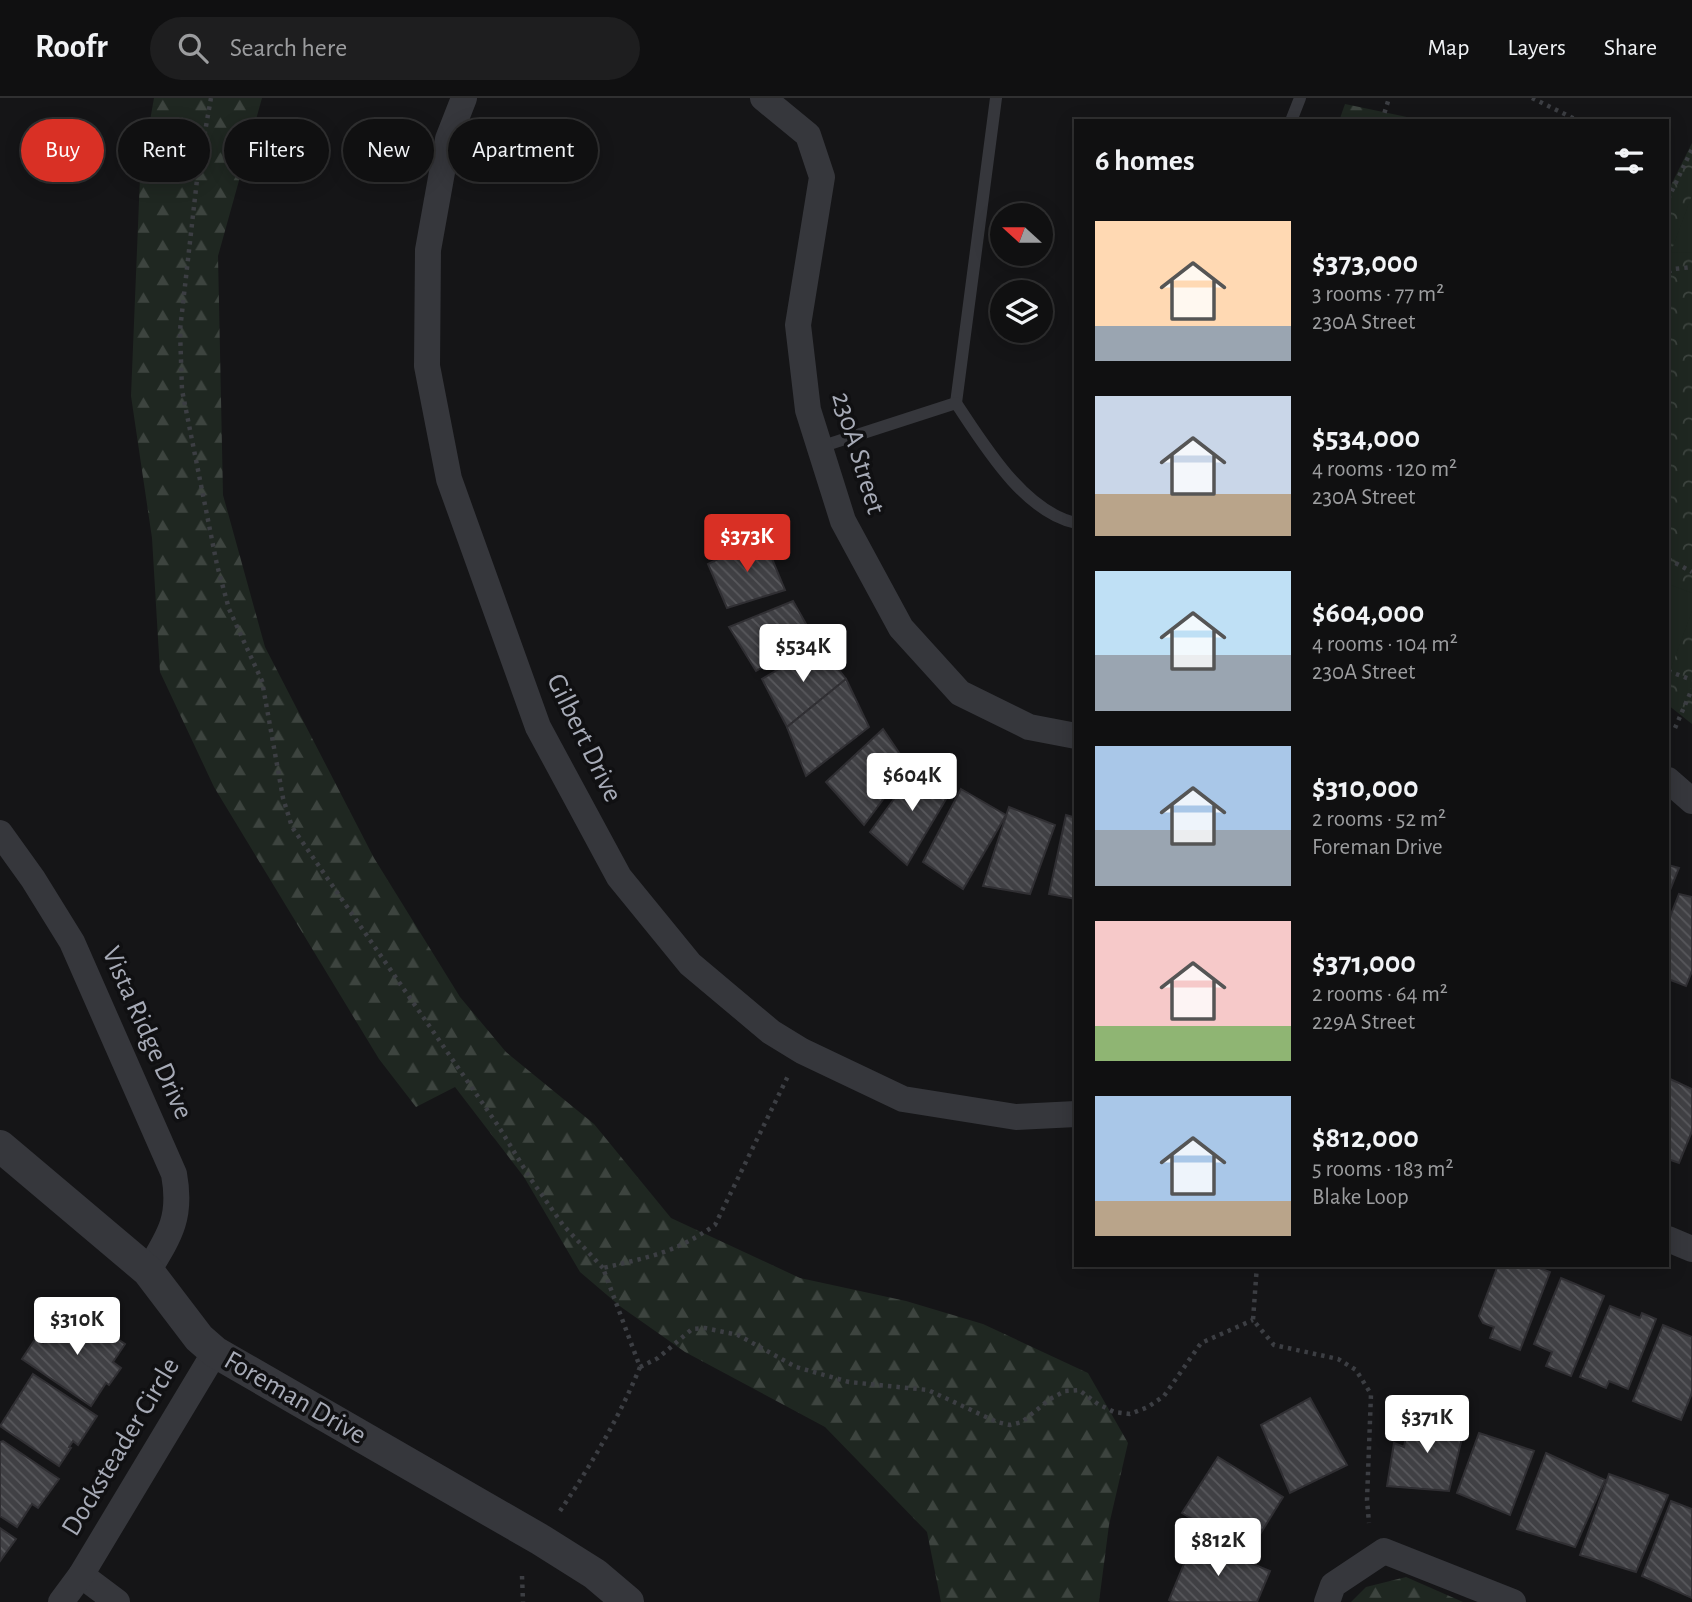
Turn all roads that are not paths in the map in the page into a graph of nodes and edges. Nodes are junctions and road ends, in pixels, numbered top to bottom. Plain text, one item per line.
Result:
1 (464, 98) edge
2 (763, 98) edge
3 (996, 98) edge
4 (1300, 98) edge
5 (1292, 119) edge
6 (956, 403) junction
7 (820, 447) junction
8 (1074, 523) edge
9 (1074, 736) edge
10 (1669, 781) edge
11 (1692, 801) edge
12 (0, 833) edge
13 (1074, 1114) edge
14 (0, 1146) edge
15 (1669, 1239) edge
16 (1692, 1249) edge
17 (148, 1271) junction
18 (215, 1352) junction
19 (81, 1575) junction
20 (61, 1602) edge
21 (117, 1602) edge
22 (628, 1602) edge
23 (1327, 1602) edge
24 (1513, 1602) edge

1 - 13 street, Gilbert Drive
2 - 7 street, 230A Street
3 - 6 lane
4 - 5 lane
6 - 7 lane
6 - 8 lane
7 - 9 street, 230A Street
10 - 11 street
12 - 17 street, Vista Ridge Drive
14 - 17 street, Foreman Drive
15 - 16 street
17 - 18 street, Foreman Drive
18 - 19 street, Docksteader Circle
18 - 22 street, Foreman Drive
19 - 20 street, Docksteader Circle
19 - 21 street, Docksteader Circle
23 - 24 street

